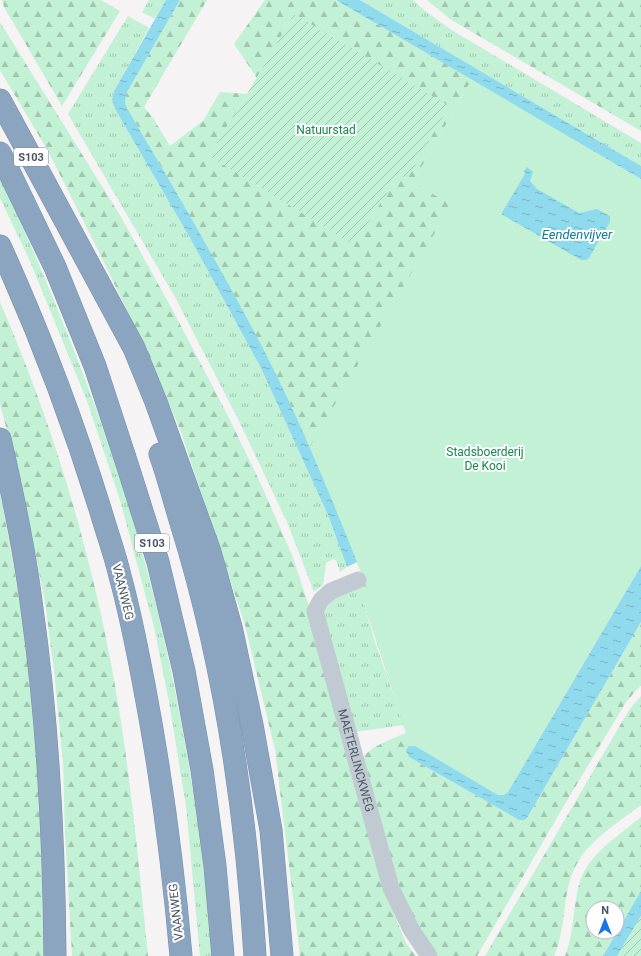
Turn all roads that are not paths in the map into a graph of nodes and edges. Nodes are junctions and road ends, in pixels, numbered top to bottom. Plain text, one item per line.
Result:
1 (0, 100) edge
2 (0, 153) edge
3 (61, 214) junction
4 (0, 246) edge
5 (0, 439) edge
6 (358, 580) dead end
7 (54, 956) edge
8 (181, 956) edge
9 (223, 956) edge
10 (255, 956) edge
11 (282, 956) edge
12 (429, 956) edge

1 - 3 highway, S103
2 - 9 highway, S103
3 - 10 highway, S103
3 - 11 highway, S103
4 - 8 highway, VAANWEG
5 - 7 highway
6 - 12 street, MAETERLINCKWEG

